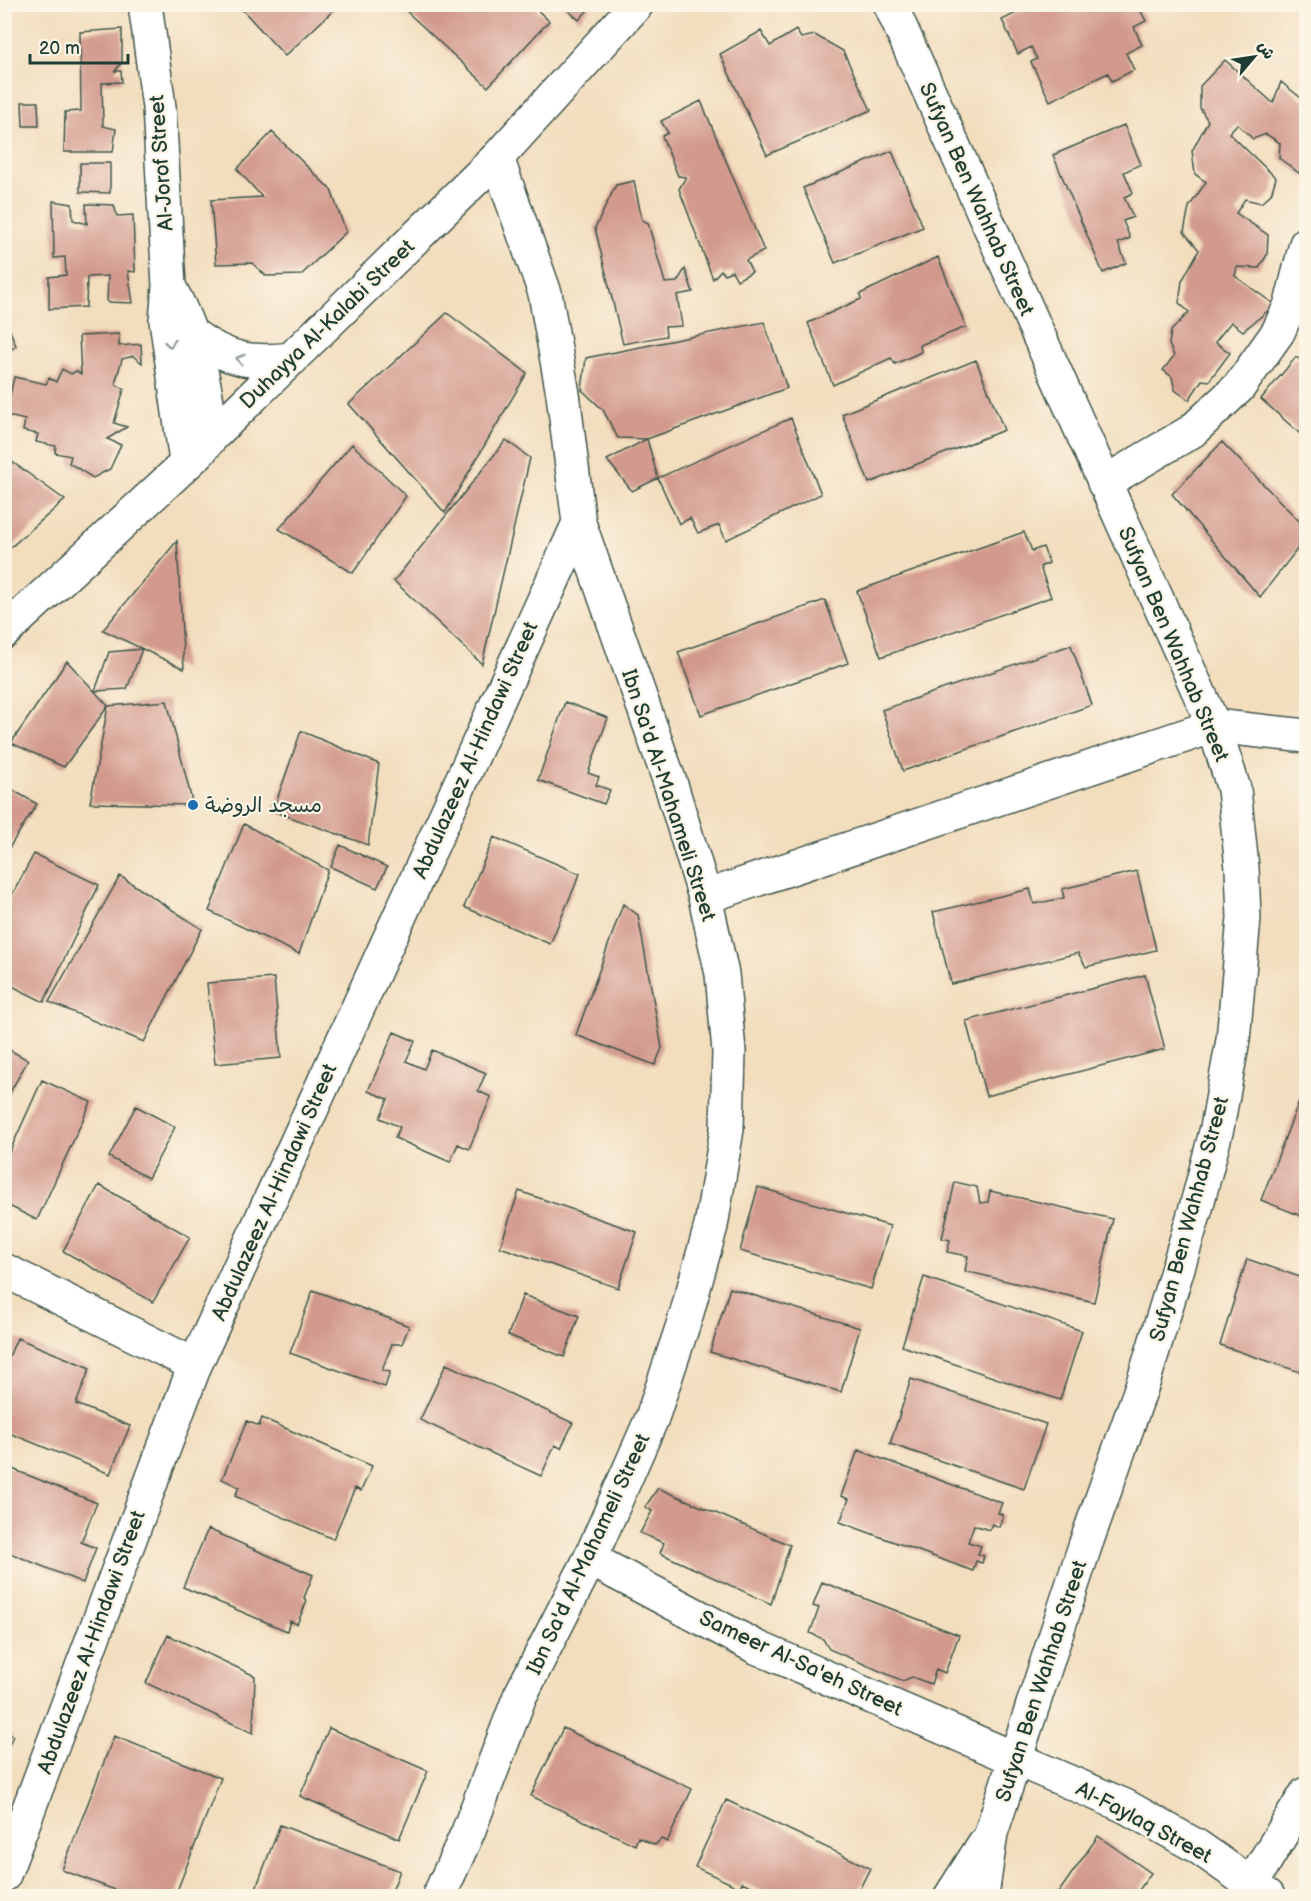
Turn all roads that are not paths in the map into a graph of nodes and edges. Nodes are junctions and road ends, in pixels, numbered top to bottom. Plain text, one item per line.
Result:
1 (145, 4) edge
2 (637, 4) edge
3 (890, 4) edge
4 (497, 158) junction
5 (1306, 244) edge
6 (168, 286) junction
7 (1299, 310) edge
8 (193, 335) junction
9 (292, 359) junction
10 (212, 436) junction
11 (186, 462) junction
12 (1104, 483) junction
13 (579, 523) junction
14 (4, 632) edge
15 (1214, 726) junction
16 (1306, 736) edge
17 (705, 897) junction
18 (4, 1270) edge
19 (195, 1365) junction
20 (591, 1559) junction
21 (1015, 1757) junction
22 (1306, 1794) edge
23 (991, 1833) junction
24 (4, 1875) edge
25 (1260, 1890) edge
26 (4, 1893) edge
27 (16, 1896) edge
28 (439, 1896) edge
29 (951, 1896) edge
30 (982, 1896) edge

1 - 6 street, Al-Jorof Street
2 - 4 street, Duhayya Al-Kalabi Street
3 - 12 street, Sufyan Ben Wahhab Street
4 - 9 street, Duhayya Al-Kalabi Street
4 - 13 street, Ibn Sa'd Al-Mahameli Street
5 - 7 street
6 - 8 street
6 -> 11 street, Al-Jorof Street
7 - 12 street
9 -> 8 street
8 - 10 street
9 - 10 street, Duhayya Al-Kalabi Street
10 - 11 street, Duhayya Al-Kalabi Street
11 - 14 street, Duhayya Al-Kalabi Street
12 - 15 street, Sufyan Ben Wahhab Street
13 - 17 street, Ibn Sa'd Al-Mahameli Street
13 - 19 street, Abdulazeez Al-Hindawi Street
15 - 16 street
15 - 17 street
15 - 21 street, Sufyan Ben Wahhab Street
17 - 20 street, Ibn Sa'd Al-Mahameli Street
18 - 19 street
19 - 24 street, Abdulazeez Al-Hindawi Street
20 - 21 street, Sameer Al-Sa'eh Street
20 - 28 street, Ibn Sa'd Al-Mahameli Street
21 - 23 street, Sufyan Ben Wahhab Street
21 - 25 street, Al-Faylaq Street
22 - 25 street
23 - 29 street, Sufyan Ben Wahhab Street
23 - 30 street, Sufyan Ben Wahhab Street
26 - 27 street

